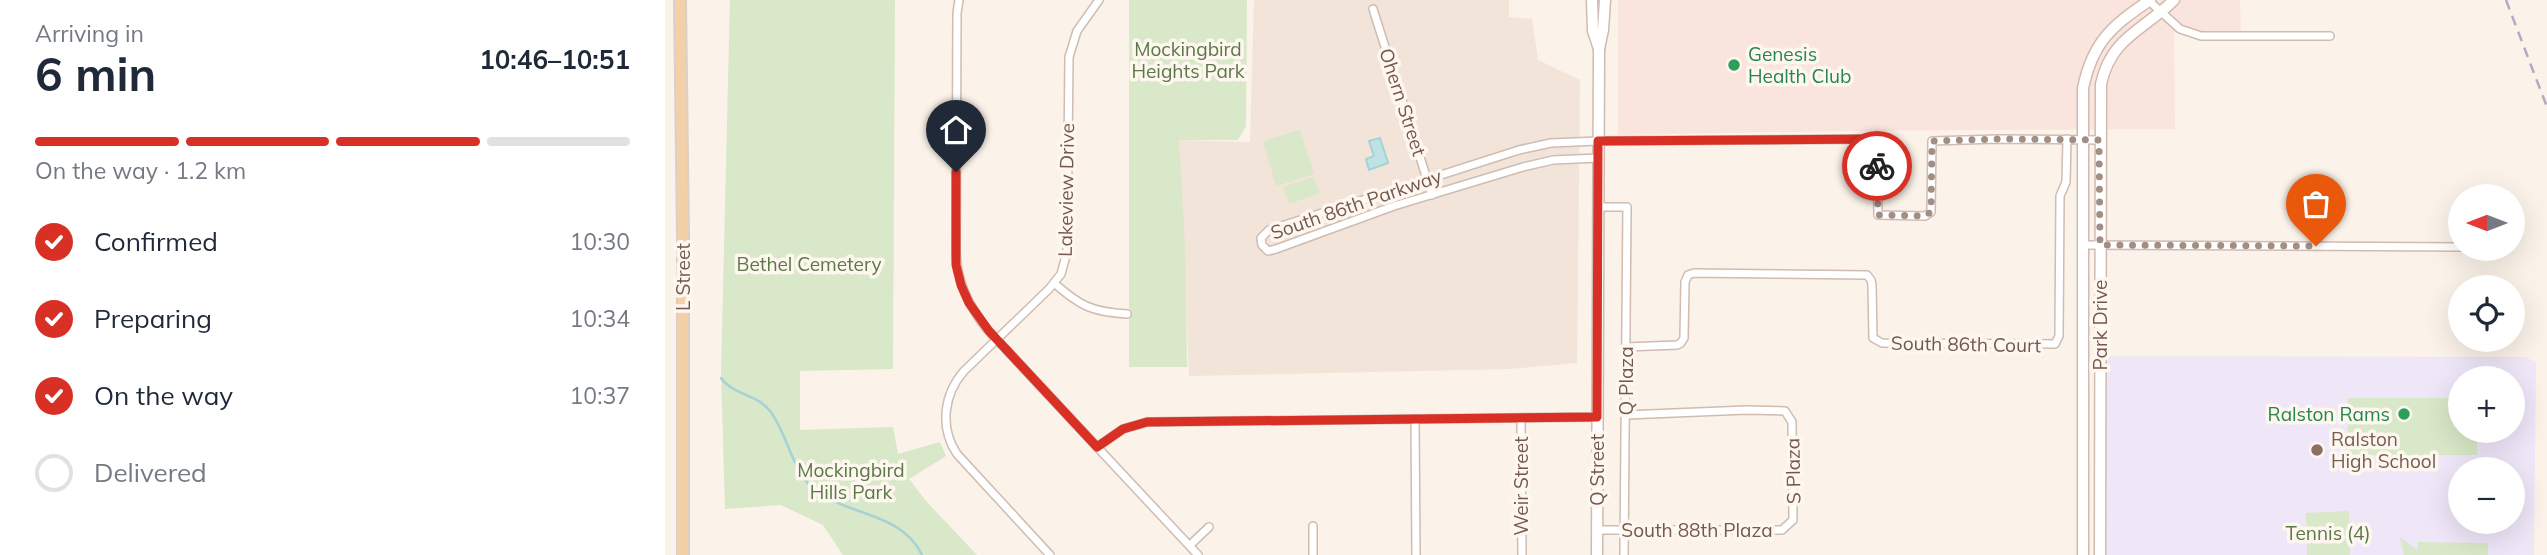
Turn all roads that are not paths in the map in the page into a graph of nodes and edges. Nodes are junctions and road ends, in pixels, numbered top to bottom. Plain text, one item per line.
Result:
1 (680, 0) edge
2 (1591, 0) edge
3 (1605, 0) edge
4 (2149, 0) edge
5 (2173, 0) edge
6 (1095, 1) edge
7 (958, 4) edge
8 (1373, 9) dead end
9 (2160, 12) junction
10 (2330, 36) dead end
11 (1599, 49) junction
12 (2067, 139) junction
13 (2082, 139) junction
14 (2099, 140) junction
15 (1598, 141) junction
16 (1563, 143) junction
17 (1504, 155) junction
18 (1598, 159) junction
19 (1564, 160) junction
20 (1510, 171) junction
21 (1428, 179) junction
22 (1387, 192) junction
23 (1432, 195) junction
24 (1394, 206) junction
25 (1598, 207) junction
26 (1307, 218) junction
27 (1312, 235) junction
28 (2082, 245) junction
29 (2100, 245) junction
30 (2448, 247) edge
31 (1054, 283) junction
32 (1127, 314) dead end
33 (996, 340) junction
34 (1626, 347) junction
35 (1626, 415) junction
36 (1597, 417) junction
37 (1521, 418) junction
38 (1415, 419) junction
39 (1097, 447) junction
40 (1793, 520) joint
41 (1313, 526) dead end
42 (1209, 527) dead end
43 (1597, 530) junction
44 (1625, 530) junction
45 (1190, 545) junction
46 (683, 555) edge
47 (1050, 555) edge
48 (1198, 555) edge
49 (1313, 555) edge
50 (1416, 555) edge
51 (1522, 555) edge
52 (1597, 555) edge
53 (1624, 555) edge
54 (2083, 555) edge
55 (2100, 555) edge

1 - 46 main road, L Street
2 - 11 street, Q Street
3 - 11 street, Q Street
4 - 9 street
4 - 13 street, Park Drive
5 - 9 street, Park Drive
6 - 31 street, Lakeview Drive
7 - 33 street
8 - 21 street, Ohern Street
9 - 10 street
9 - 14 street, Park Drive
11 - 15 street, Q Street
12 - 13 street
12 - 15 street, South 86th Parkway
12 - 34 street, South 86th Court
13 - 14 street
13 - 28 street, Park Drive
14 - 29 street, Park Drive
15 - 16 street, South 86th Parkway
15 - 18 street, Q Street
16 - 17 street, South 86th Parkway
16 - 19 street
17 - 20 street
17 - 21 street, South 86th Parkway
18 - 19 street, South 86th Parkway
18 - 25 street, Q Street
19 - 20 street, South 86th Parkway
20 - 23 street, South 86th Parkway
21 - 22 street, South 86th Parkway
21 - 23 street, Ohern Street
22 - 24 street
22 - 26 street, South 86th Parkway
23 - 24 street, South 86th Parkway
24 - 27 street, South 86th Parkway
25 - 34 street, Q Plaza
25 - 36 street, Q Street
26 - 27 street
26 - 27 street, South 86th Parkway
28 - 29 street
28 - 54 street, Park Drive
29 - 30 street
29 - 55 street, Park Drive
31 - 32 street
31 - 33 street, Lakeview Drive
33 - 39 street
33 - 47 street, Lakeview Drive
34 - 35 street, Q Plaza
35 - 40 street, S Plaza
35 - 44 street, Q Plaza
36 - 37 street
36 - 43 street, Q Street
37 - 38 street
37 - 51 street, Weir Street
38 - 39 street
38 - 50 street
39 - 45 street
40 - 44 street, South 88th Plaza
41 - 49 street
42 - 45 street
43 - 44 street, South 88th Plaza
43 - 52 street, Q Street
44 - 53 street, Q Plaza
45 - 48 street

